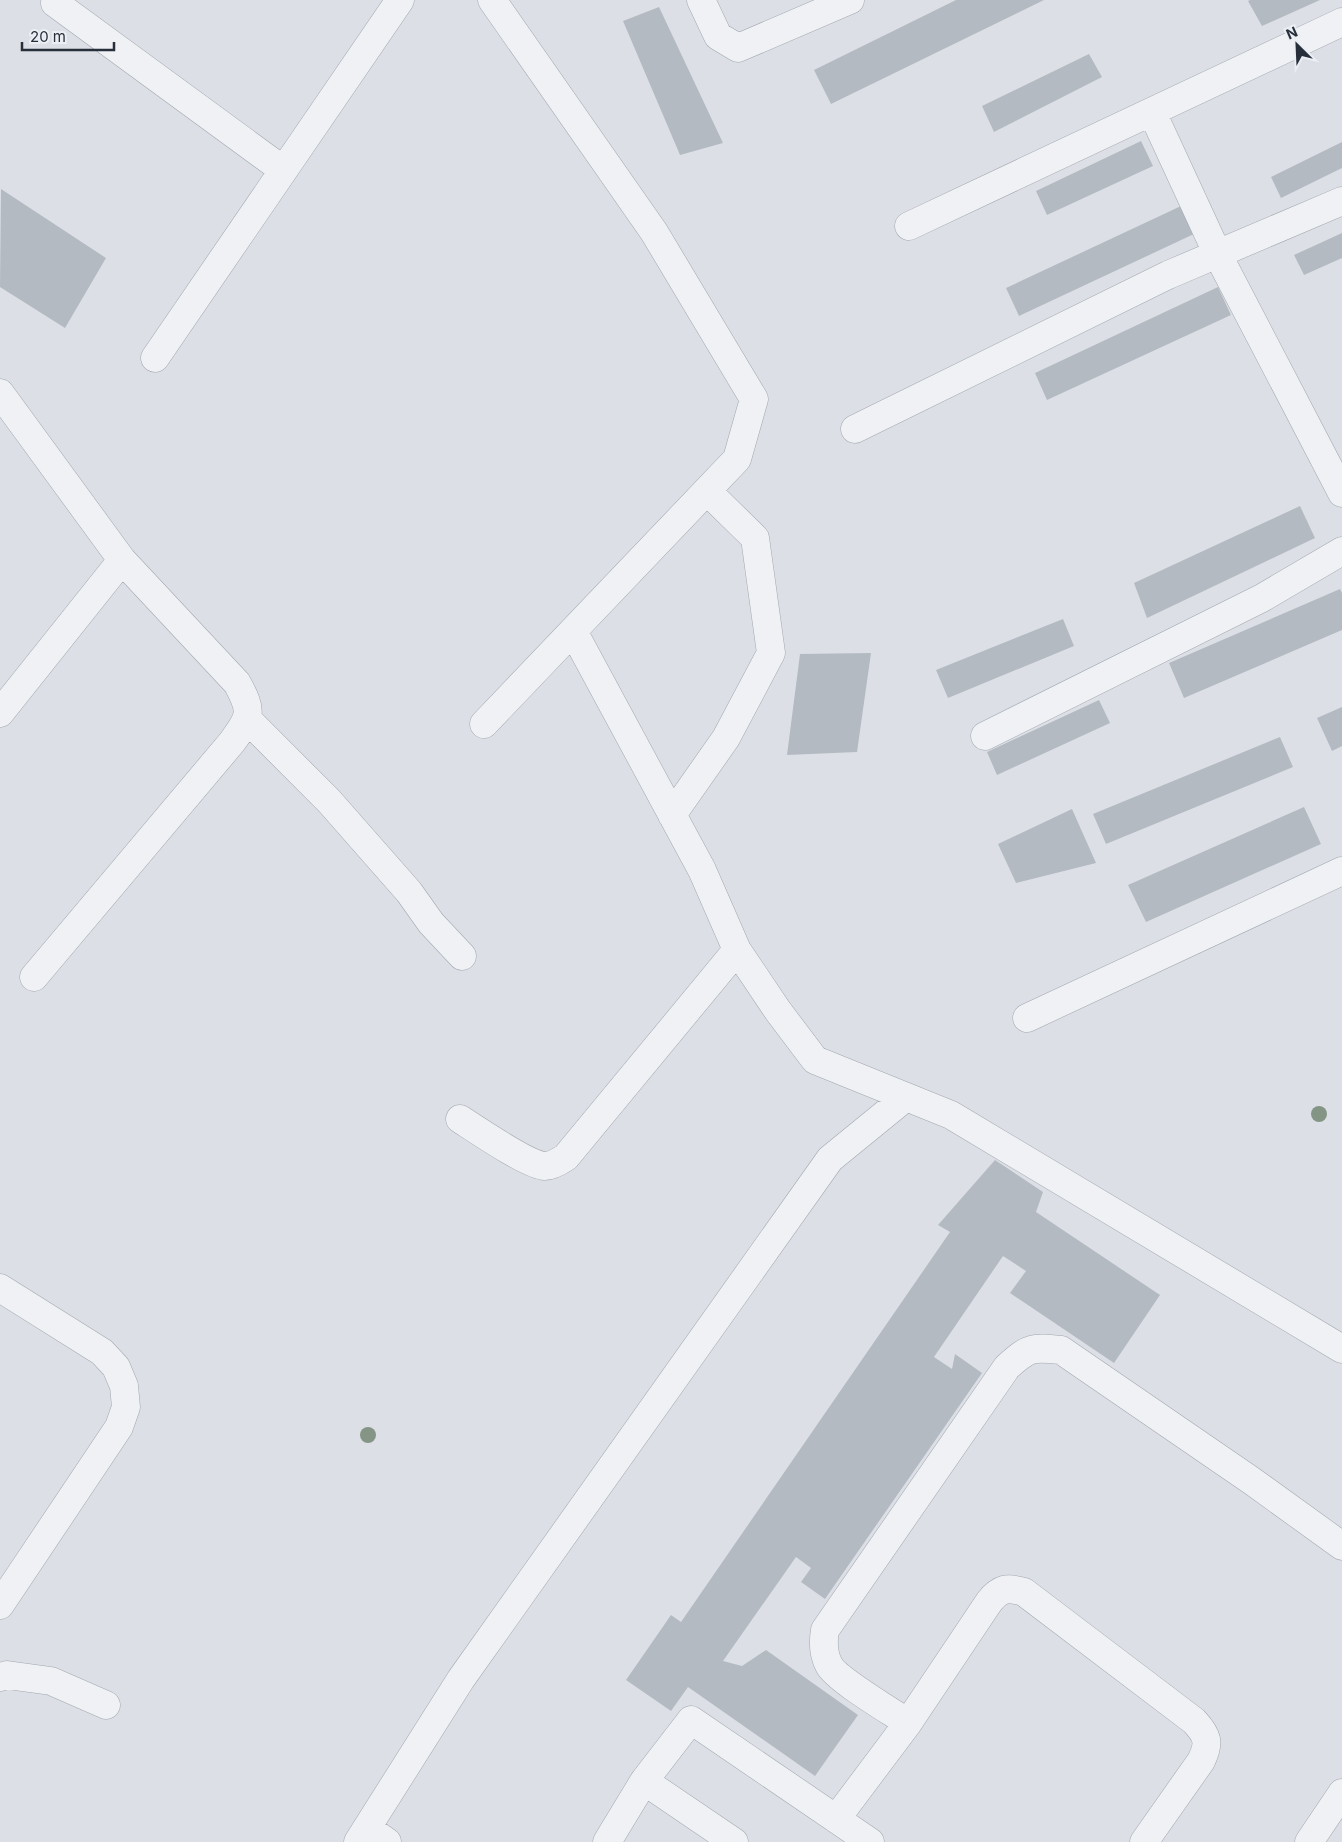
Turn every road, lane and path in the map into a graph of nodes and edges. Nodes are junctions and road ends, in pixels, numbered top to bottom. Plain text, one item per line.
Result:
1 (400, 0) edge
2 (492, 0) edge
3 (701, 0) edge
4 (850, 0) edge
5 (55, 3) dead end
6 (1342, 22) edge
7 (1152, 112) junction
8 (283, 170) junction
9 (1342, 201) edge
10 (909, 226) dead end
11 (1218, 255) junction
12 (155, 358) dead end
13 (0, 393) edge
14 (856, 429) dead end
15 (707, 491) junction
16 (1342, 493) edge
17 (1342, 551) edge
18 (122, 560) junction
19 (573, 631) junction
20 (0, 713) edge
21 (248, 720) junction
22 (484, 724) dead end
23 (985, 736) dead end
24 (672, 815) junction
25 (1342, 871) edge
26 (737, 950) junction
27 (462, 956) dead end
28 (34, 977) dead end
29 (1027, 1018) dead end
30 (906, 1097) junction
31 (460, 1119) dead end
32 (0, 1288) edge
33 (1342, 1349) edge
34 (1342, 1546) edge
35 (0, 1605) edge
36 (0, 1677) edge
37 (106, 1705) dead end
38 (908, 1724) junction
39 (644, 1781) junction
40 (1342, 1793) edge
41 (836, 1819) junction
42 (371, 1837) edge
43 (607, 1842) edge
44 (734, 1842) edge
45 (870, 1842) edge
46 (1144, 1842) edge
47 (1309, 1842) edge

1 - 8 lane
2 - 15 lane
3 - 4 lane
5 - 8 lane
6 - 7 lane
7 - 10 lane
7 - 11 lane
8 - 12 lane
9 - 11 lane
11 - 14 lane
11 - 16 lane
13 - 18 lane
15 - 19 lane
15 - 24 lane
17 - 23 lane
18 - 20 lane
18 - 21 lane
19 - 22 lane
19 - 24 lane
21 - 27 lane
21 - 28 lane
24 - 26 lane
25 - 29 lane
26 - 30 lane
26 - 31 lane
30 - 33 lane
30 - 42 lane
32 - 35 lane
34 - 38 lane
36 - 37 lane
38 - 41 lane
38 - 46 lane
39 - 41 lane
39 - 43 lane
39 - 44 lane
40 - 47 lane
41 - 45 lane

